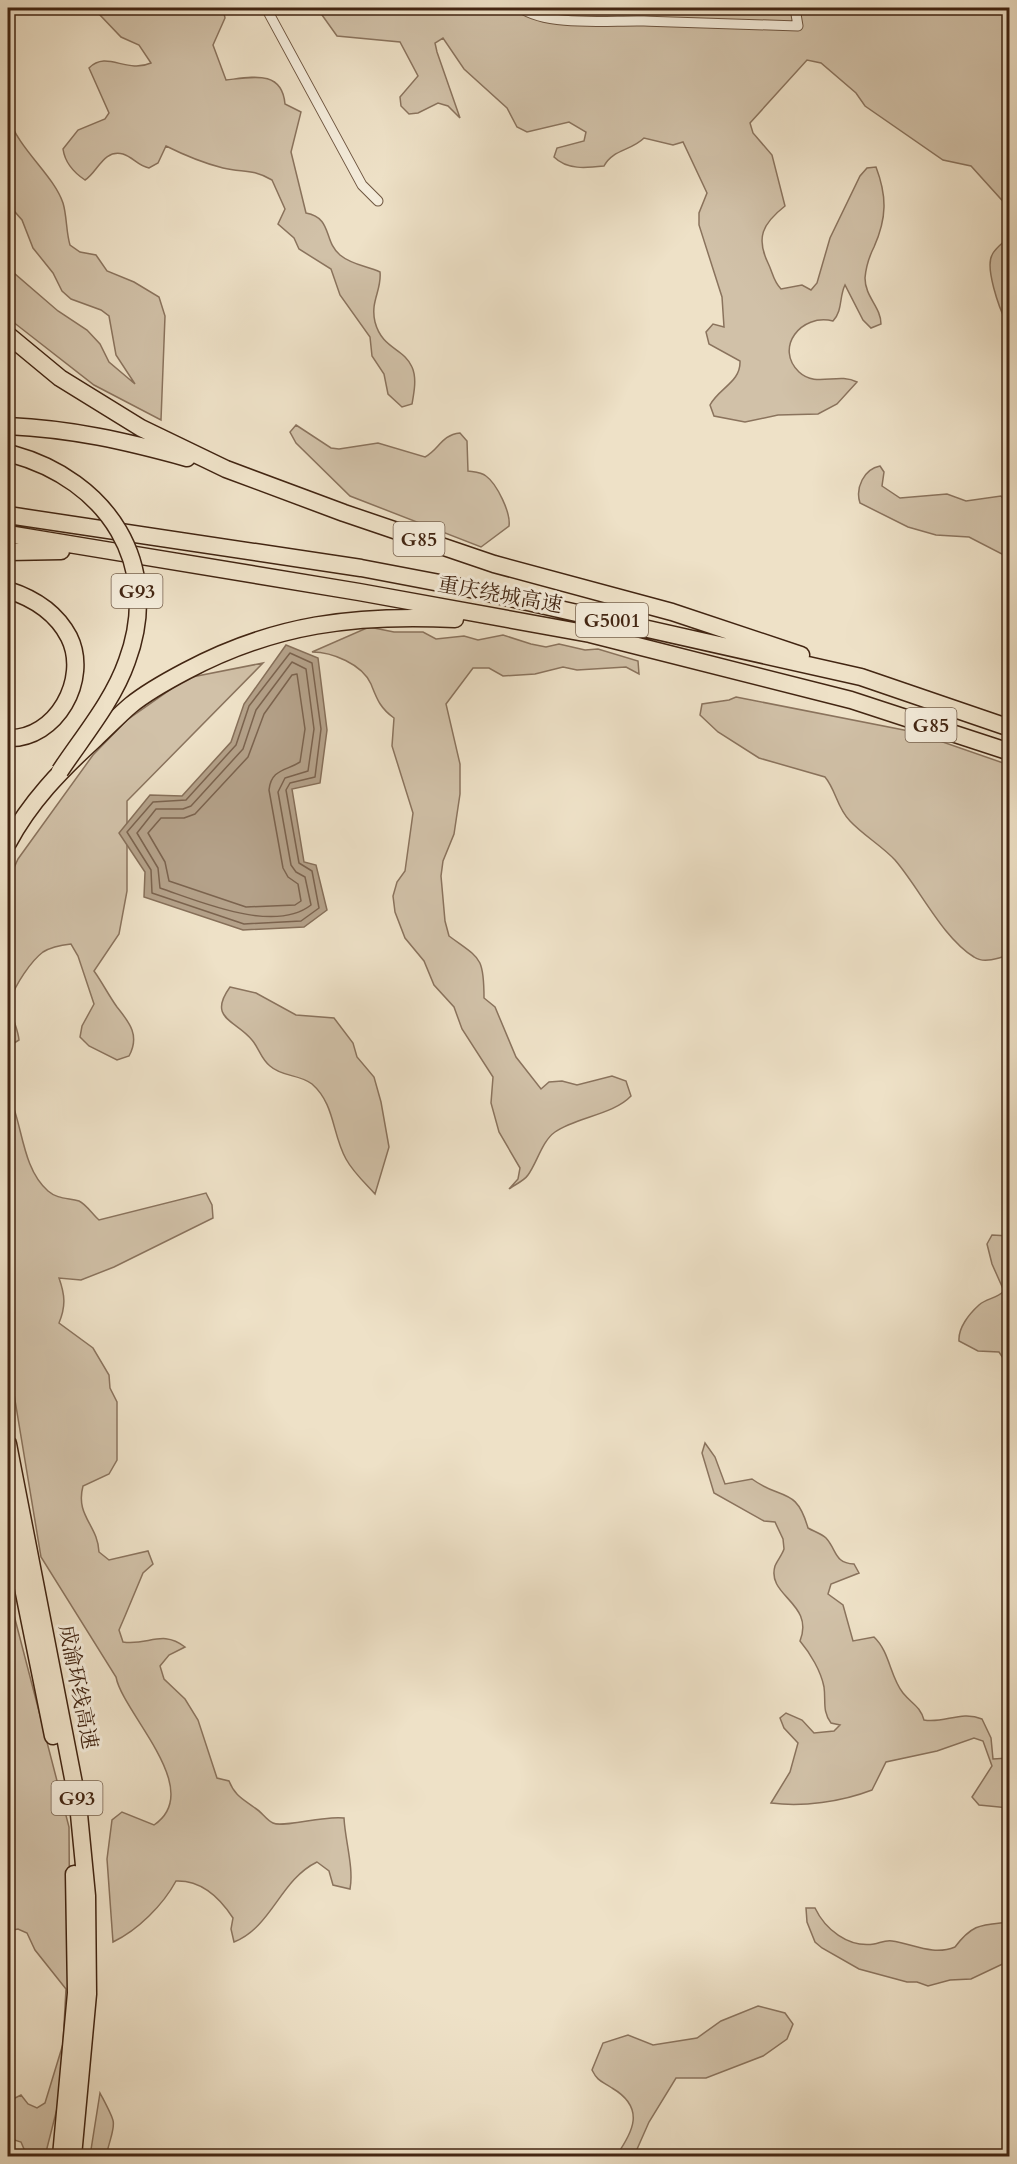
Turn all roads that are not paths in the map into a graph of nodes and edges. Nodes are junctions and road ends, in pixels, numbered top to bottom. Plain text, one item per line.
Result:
1 (266, 8) edge
2 (521, 8) edge
3 (795, 8) edge
4 (378, 201) dead end
5 (8, 334) edge
6 (8, 426) edge
7 (10, 453) edge
8 (226, 469) junction
9 (8, 515) edge
10 (8, 534) edge
11 (95, 550) junction
12 (8, 552) edge
13 (13, 592) edge
14 (528, 622) junction
15 (861, 677) junction
16 (1010, 728) edge
17 (8, 738) edge
18 (1010, 752) edge
19 (60, 771) junction
20 (8, 843) edge
21 (8, 1444) edge
22 (8, 1514) edge
23 (61, 2157) edge
24 (73, 2157) edge

1 - 4 street
2 - 3 street
5 - 8 highway, G85
6 - 8 highway
7 - 19 highway, G93, bridge
8 - 15 highway, G85
9 - 15 highway, 重庆绕城高速 / G5001
10 - 11 highway, 重庆绕城高速
11 - 12 highway, G85
11 - 14 highway, 重庆绕城高速 / G85
13 - 17 highway
14 - 18 highway, 重庆绕城高速 / G85
14 - 19 highway, bridge
15 - 16 highway, 重庆绕城高速 / G85
19 - 20 highway, G93
21 - 24 highway, 成渝环线高速 / G93
22 - 23 highway, 成渝环线高速 / G93

